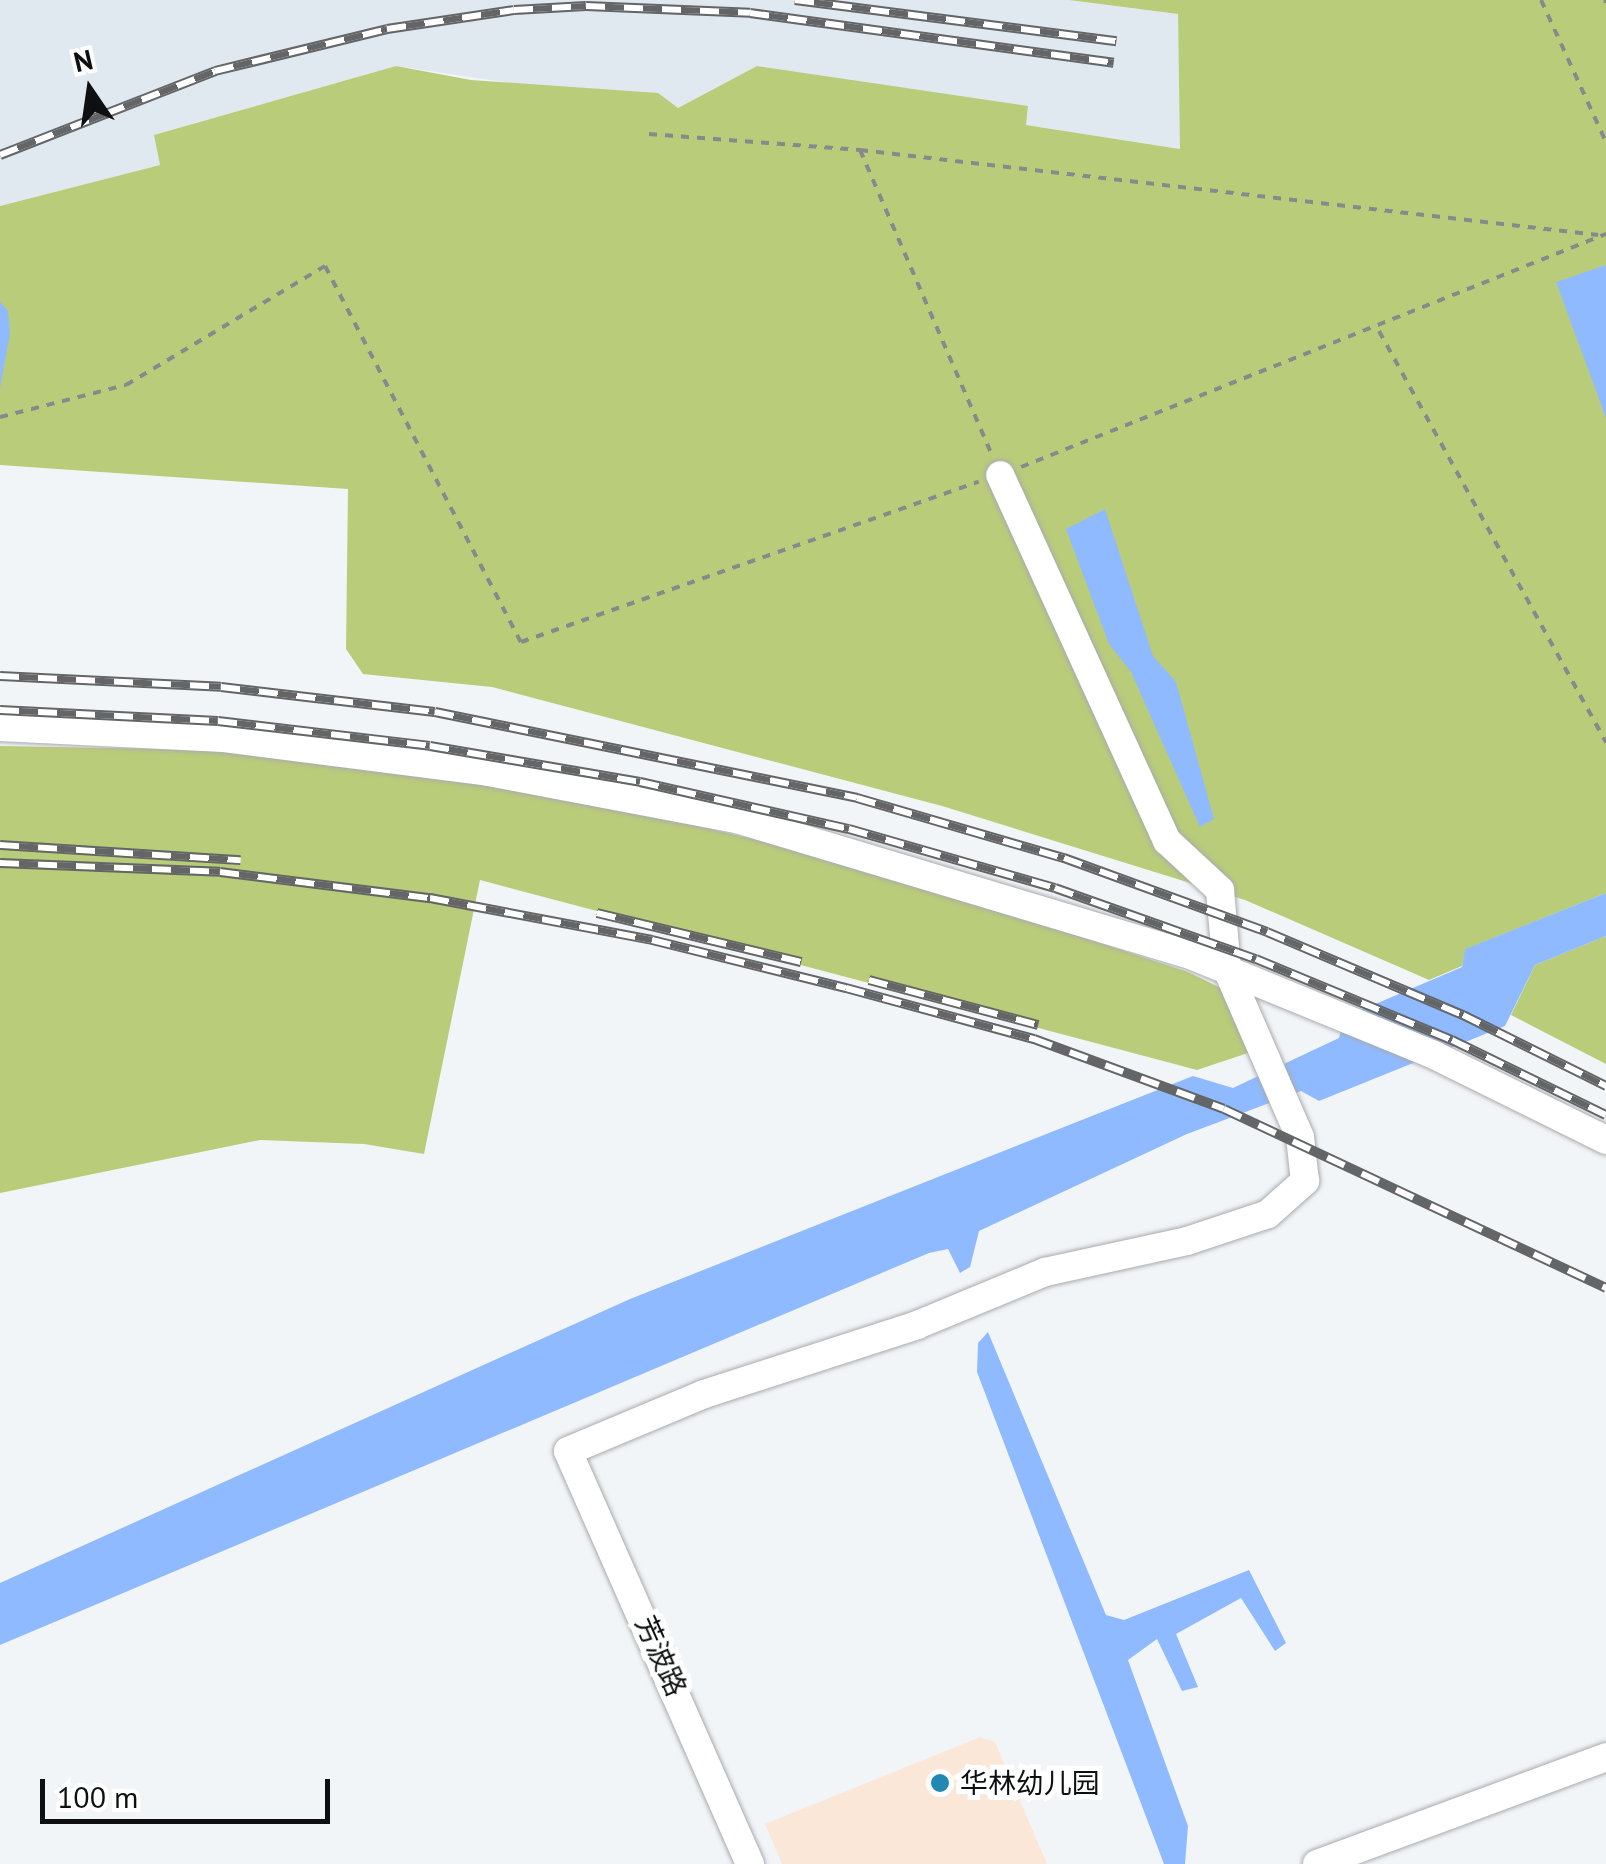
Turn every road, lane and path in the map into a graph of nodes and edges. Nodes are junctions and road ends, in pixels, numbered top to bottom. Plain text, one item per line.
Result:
1 (1541, 0) edge
2 (649, 134) dead end
3 (1606, 142) edge
4 (860, 150) junction
5 (1604, 235) edge
6 (1378, 330) junction
7 (0, 417) edge
8 (1000, 475) junction
9 (0, 727) edge
10 (1606, 743) edge
11 (1228, 969) junction
12 (1606, 1140) edge
13 (1606, 1757) edge
14 (750, 1864) edge
15 (1318, 1864) edge

1 - 3 path
2 - 4 path
4 - 5 path
4 - 8 path
5 - 6 path
6 - 8 path
6 - 10 path
7 - 8 path
8 - 11 street
9 - 11 street
11 - 12 street
11 - 14 street, 芳波路
13 - 15 street

